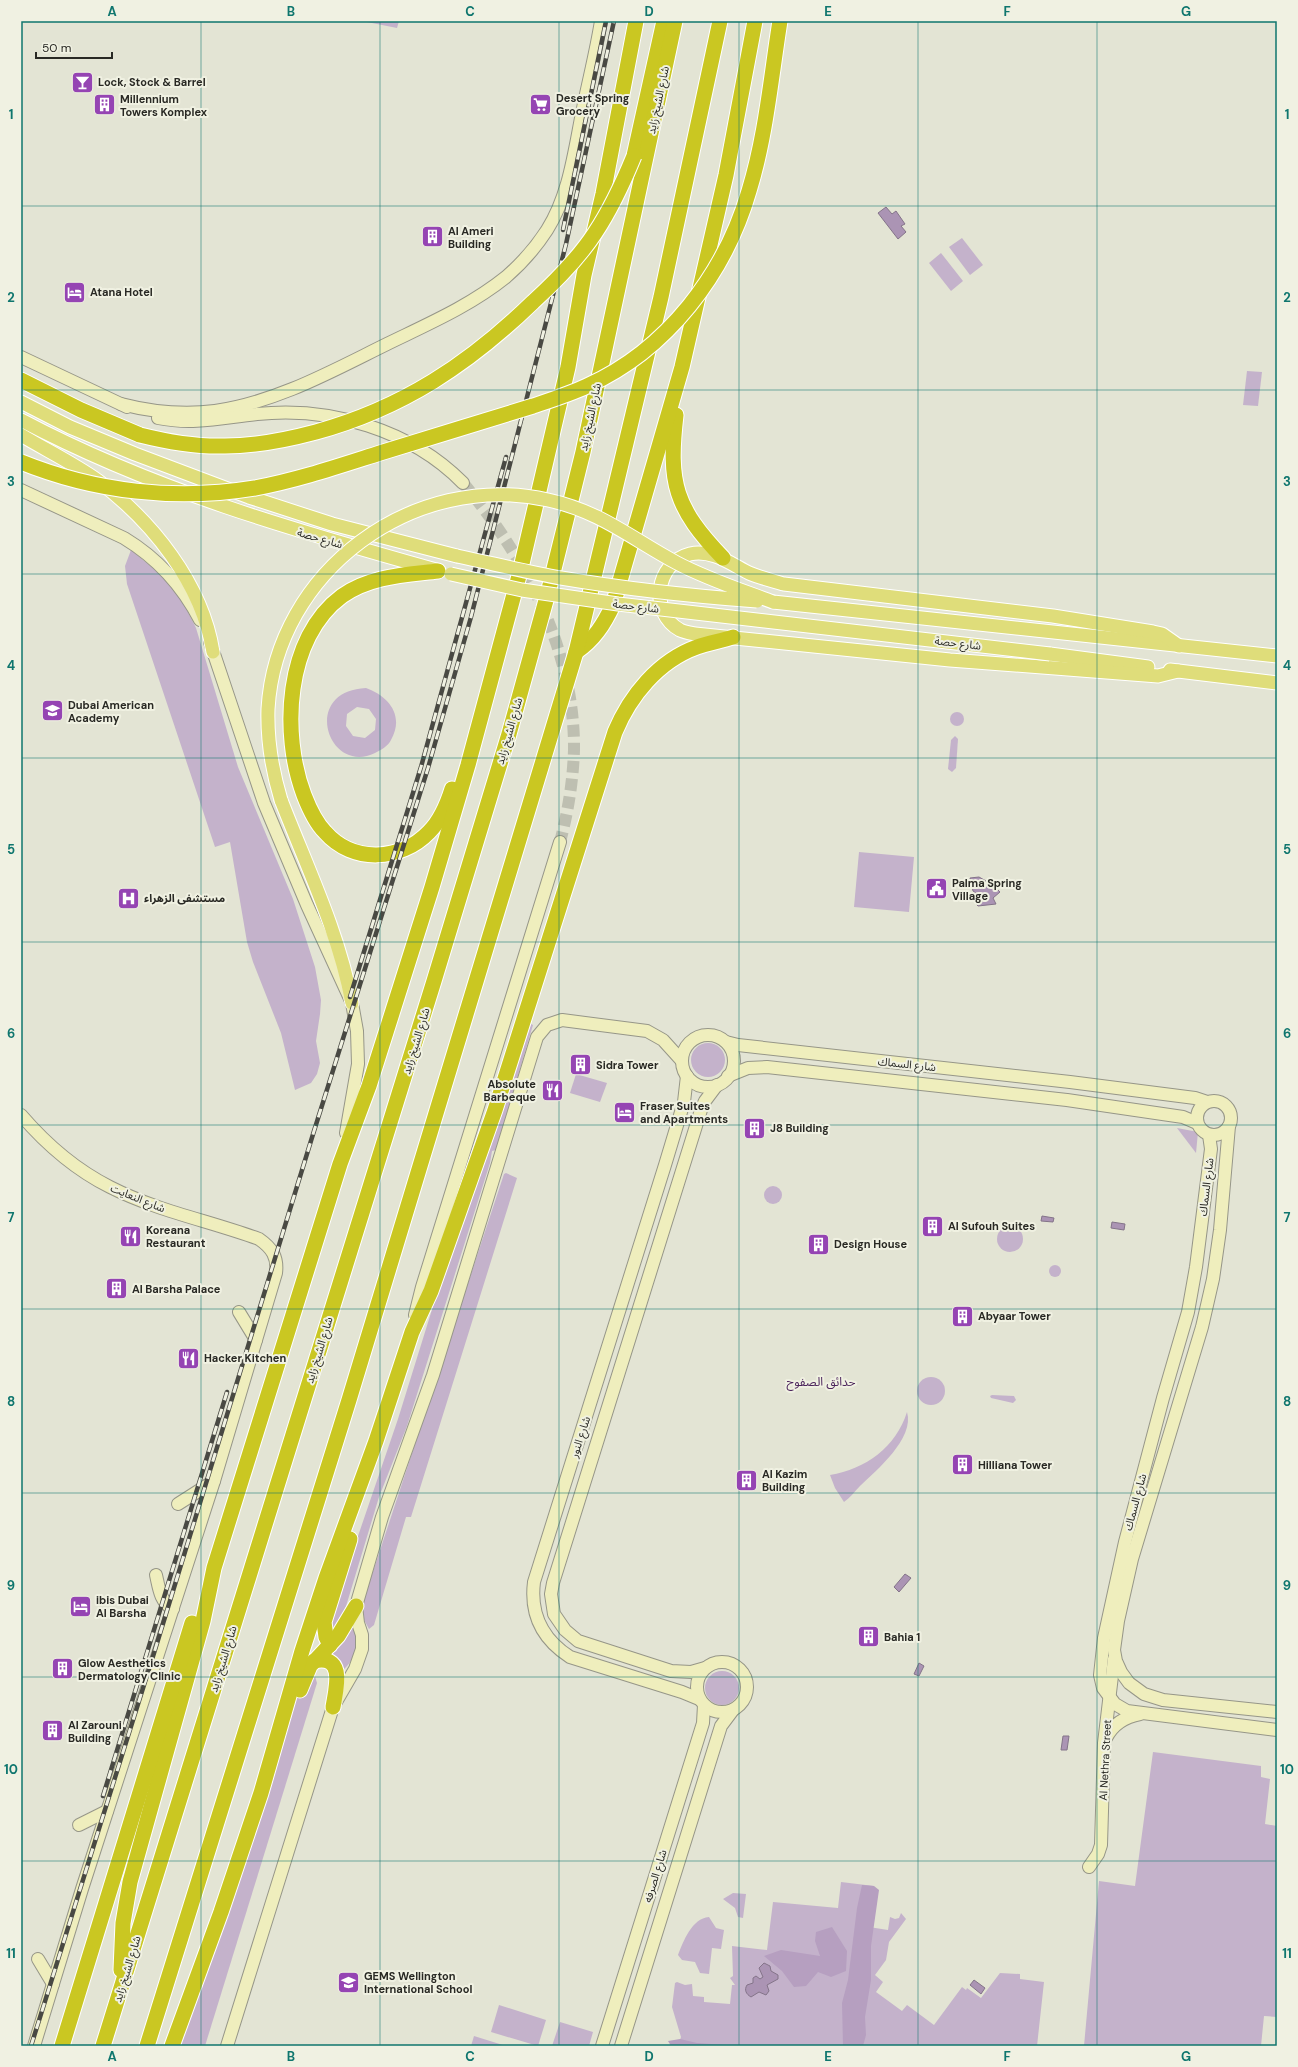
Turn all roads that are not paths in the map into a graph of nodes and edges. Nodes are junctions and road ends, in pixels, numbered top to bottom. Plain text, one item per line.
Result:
1 (601, 21) edge
2 (636, 21) edge
3 (645, 21) edge
4 (664, 21) edge
5 (675, 21) edge
6 (720, 21) edge
7 (755, 21) edge
8 (780, 21) edge
9 (621, 102) junction
10 (21, 357) edge
11 (682, 367) junction
12 (21, 380) edge
13 (21, 402) edge
14 (121, 404) junction
15 (21, 420) edge
16 (21, 435) edge
17 (21, 462) edge
18 (463, 483) tunnel mouth
19 (21, 490) edge
20 (723, 558) junction
21 (444, 573) junction
22 (773, 602) junction
23 (733, 637) junction
24 (501, 640) junction
25 (1179, 646) junction
26 (213, 652) junction
27 (576, 652) junction
28 (1277, 656) edge
29 (1178, 671) junction
30 (1277, 683) edge
31 (560, 842) tunnel mouth
32 (352, 1003) junction
33 (726, 1042) junction
34 (682, 1061) junction
35 (687, 1076) junction
36 (728, 1076) junction
37 (1070, 1082) junction
38 (717, 1085) junction
39 (1067, 1100) junction
40 (1207, 1102) junction
41 (21, 1115) edge
42 (1197, 1123) junction
43 (1229, 1126) junction
44 (1209, 1135) junction
45 (340, 1164) junction
46 (239, 1312) dead end
47 (412, 1332) junction
48 (256, 1340) junction
49 (591, 1400) junction
50 (376, 1441) junction
51 (594, 1452) junction
52 (214, 1481) junction
53 (178, 1504) dead end
54 (214, 1568) junction
55 (156, 1575) dead end
56 (356, 1606) junction
57 (173, 1609) junction
58 (330, 1645) junction
59 (1114, 1650) junction
60 (314, 1661) junction
61 (705, 1668) junction
62 (1110, 1699) junction
63 (702, 1702) junction
64 (333, 1707) junction
65 (733, 1710) junction
66 (1277, 1712) edge
67 (1141, 1714) junction
68 (1277, 1730) edge
69 (697, 1741) junction
70 (1104, 1743) junction
71 (714, 1747) junction
72 (260, 1793) junction
73 (107, 1811) junction
74 (79, 1825) dead end
75 (1089, 1867) dead end
76 (38, 1959) dead end
77 (53, 1984) junction
78 (122, 1984) junction
79 (34, 2046) edge
80 (62, 2046) edge
81 (103, 2046) edge
82 (147, 2046) edge
83 (172, 2046) edge
84 (228, 2046) edge
85 (602, 2046) edge
86 (621, 2046) edge

1 - 14 street
2 - 9 highway
3 - 9 highway
4 - 12 highway, bridge
5 - 78 highway, شارع الشيخ زايد
6 - 27 highway
7 - 11 highway
8 - 17 highway, bridge
9 - 24 highway
10 - 14 street
11 - 20 highway
11 - 27 highway
13 - 22 main road, شارع حصة, bridge
14 - 18 street
15 - 21 main road, شارع حصة
16 - 26 main road
19 - 26 street
20 - 23 main road
20 - 25 main road
21 - 24 highway
21 - 29 main road, شارع حصة, bridge
22 - 25 main road, شارع حصة
22 - 32 main road, bridge
23 - 29 main road
23 - 47 highway
24 - 45 highway
25 - 28 main road, شارع حصة
26 - 32 street
27 - 82 highway
29 - 30 main road, شارع حصة
31 - 47 street
32 - 45 street
33 - 34 street
33 - 36 street
33 - 37 street, شارع السماك
34 - 35 street
34 - 56 street
35 - 38 street
35 - 49 street, شارع النور
36 - 38 street
36 - 39 street, شارع السماك
37 - 39 street
37 - 40 street, شارع السماك
38 - 51 street, شارع النور
39 - 42 street, شارع السماك
40 - 42 street
40 - 43 street, شارع السماك
41 - 48 street, شارع النعايت
42 - 44 street, شارع السماك
43 - 44 street
43 - 59 street, شارع السماك
44 - 62 street, شارع السماك
45 - 54 highway
46 - 48 street
47 - 50 highway
48 - 52 street
49 - 51 street
49 - 63 street, شارع النور
50 - 58 highway
50 - 72 highway
51 - 61 street, شارع النور
52 - 53 street
52 - 57 street
54 - 78 highway
54 - 80 highway
55 - 57 street
56 - 58 highway
56 - 64 street
57 - 73 street
58 - 60 highway
59 - 62 street, Al Nethra Street
59 - 66 street, شارع السماك
60 - 64 highway
60 - 72 highway
61 - 63 street
61 - 65 street
62 - 67 street
62 - 70 street, Al Nethra Street
63 - 65 street
63 - 69 street, شارع الصرفه
64 - 84 street
65 - 71 street, شارع الصرفه
67 - 68 street
67 - 70 street
69 - 71 street
69 - 85 street, شارع الصرفه
70 - 75 street, Al Nethra Street
71 - 86 street, شارع الصرفه
72 - 83 highway
73 - 74 street
73 - 77 street
76 - 77 street
77 - 79 street
78 - 81 highway, شارع الشيخ زايد

